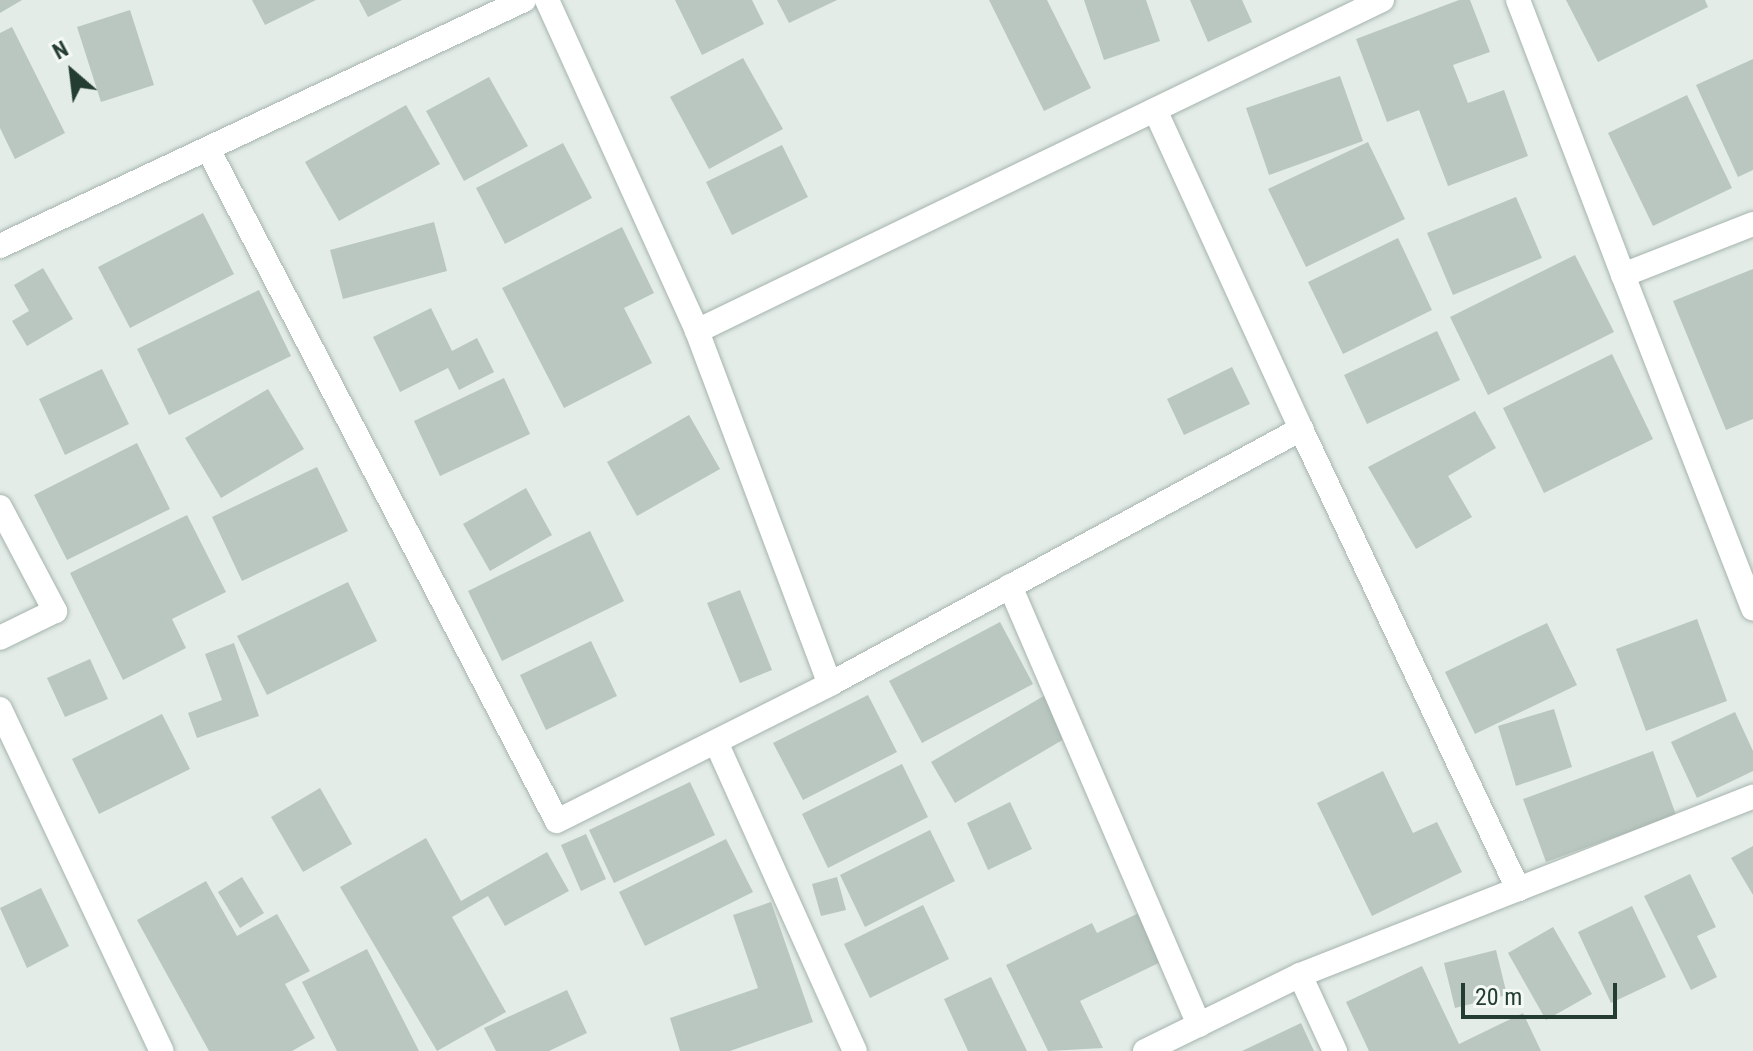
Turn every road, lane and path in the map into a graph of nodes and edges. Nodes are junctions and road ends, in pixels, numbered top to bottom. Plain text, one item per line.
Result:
1 (524, 0) edge
2 (547, 0) edge
3 (1382, 0) edge
4 (1518, 0) edge
5 (1155, 110) junction
6 (208, 149) junction
7 (1753, 224) edge
8 (0, 246) edge
9 (1623, 275) junction
10 (697, 331) junction
11 (1301, 429) junction
12 (0, 507) edge
13 (1010, 586) junction
14 (1753, 609) edge
15 (0, 638) edge
16 (830, 684) junction
17 (0, 709) edge
18 (716, 742) junction
19 (1753, 797) edge
20 (1518, 889) junction
21 (1300, 975) junction
22 (1199, 1025) junction
23 (162, 1051) edge
24 (855, 1051) edge
25 (1145, 1051) edge
26 (1335, 1051) edge

1 - 6 street
2 - 10 street
3 - 5 street
4 - 9 street
5 - 10 street
5 - 11 street
6 - 8 street
6 - 18 street
7 - 9 street
9 - 14 street
10 - 16 street
11 - 13 street
11 - 20 street
12 - 15 street
13 - 16 street
13 - 22 street
16 - 18 street
17 - 23 street
18 - 24 street
19 - 20 street
20 - 21 street
21 - 22 street
21 - 26 street
22 - 25 street

